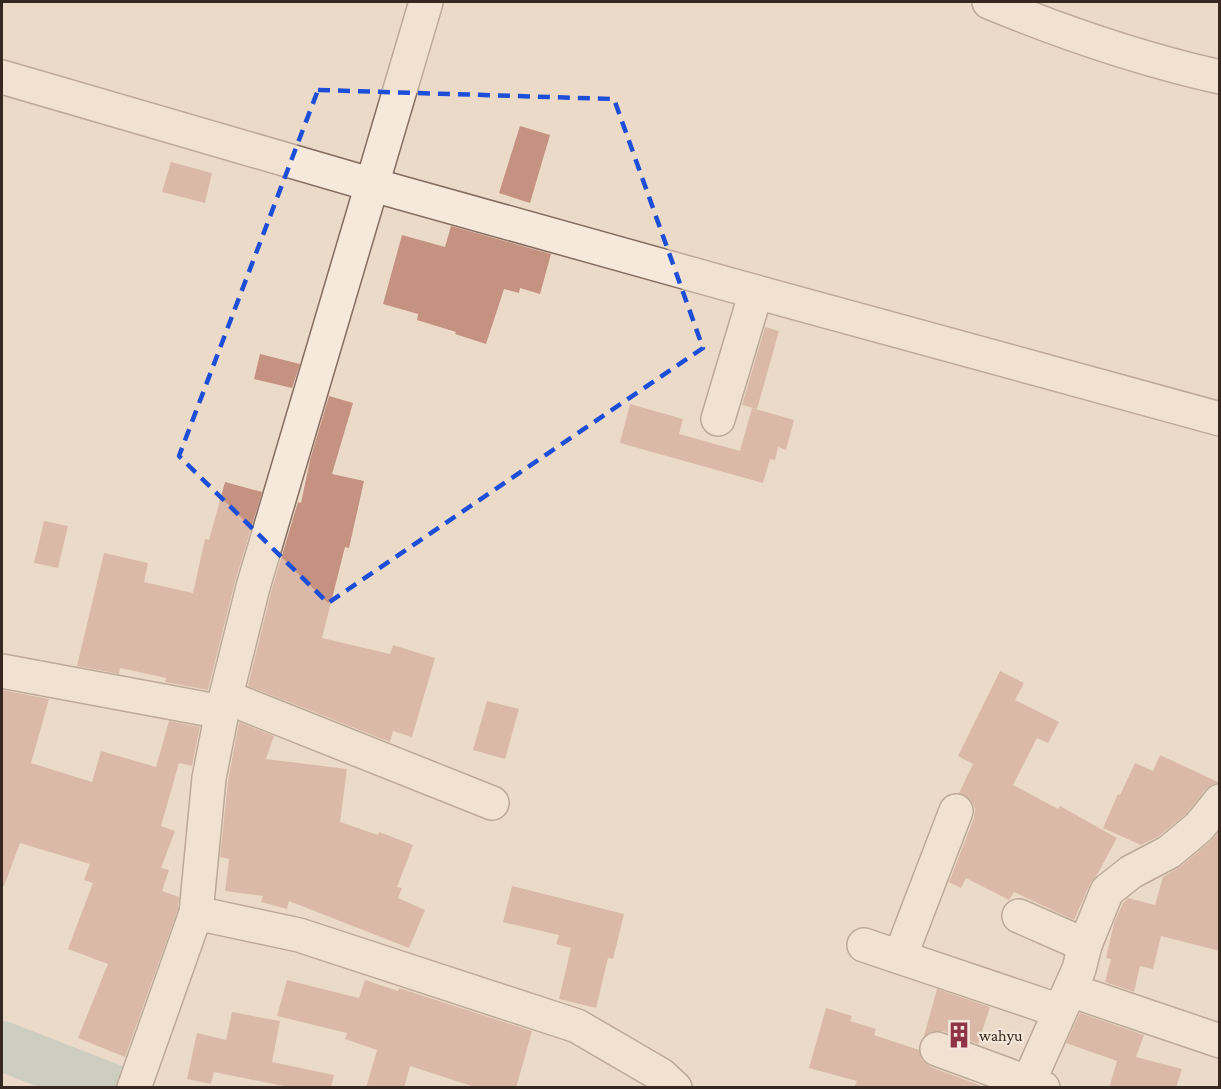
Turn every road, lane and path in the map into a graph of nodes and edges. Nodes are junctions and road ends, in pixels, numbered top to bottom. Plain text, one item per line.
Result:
1 (426, 2) edge
2 (989, 2) edge
3 (2, 77) edge
4 (1220, 77) edge
5 (373, 185) junction
6 (756, 292) junction
7 (1220, 418) edge
8 (718, 419) dead end
9 (2, 671) edge
10 (224, 705) junction
11 (1220, 801) edge
12 (492, 802) dead end
13 (956, 812) dead end
14 (196, 913) junction
15 (1019, 916) dead end
16 (864, 945) dead end
17 (1085, 945) junction
18 (900, 957) junction
19 (1065, 1000) junction
20 (1220, 1041) edge
21 (937, 1050) dead end
22 (1032, 1086) edge
23 (134, 1088) edge
24 (675, 1088) edge

1 - 5 street
2 - 4 street
3 - 5 street
5 - 6 street
5 - 10 street
6 - 7 street
6 - 8 street
9 - 10 street
10 - 12 street
10 - 14 street
11 - 17 street
13 - 18 street
14 - 23 street
14 - 24 street
15 - 17 street
16 - 18 street
17 - 19 street
18 - 19 street
19 - 20 street
19 - 22 street
21 - 22 street

